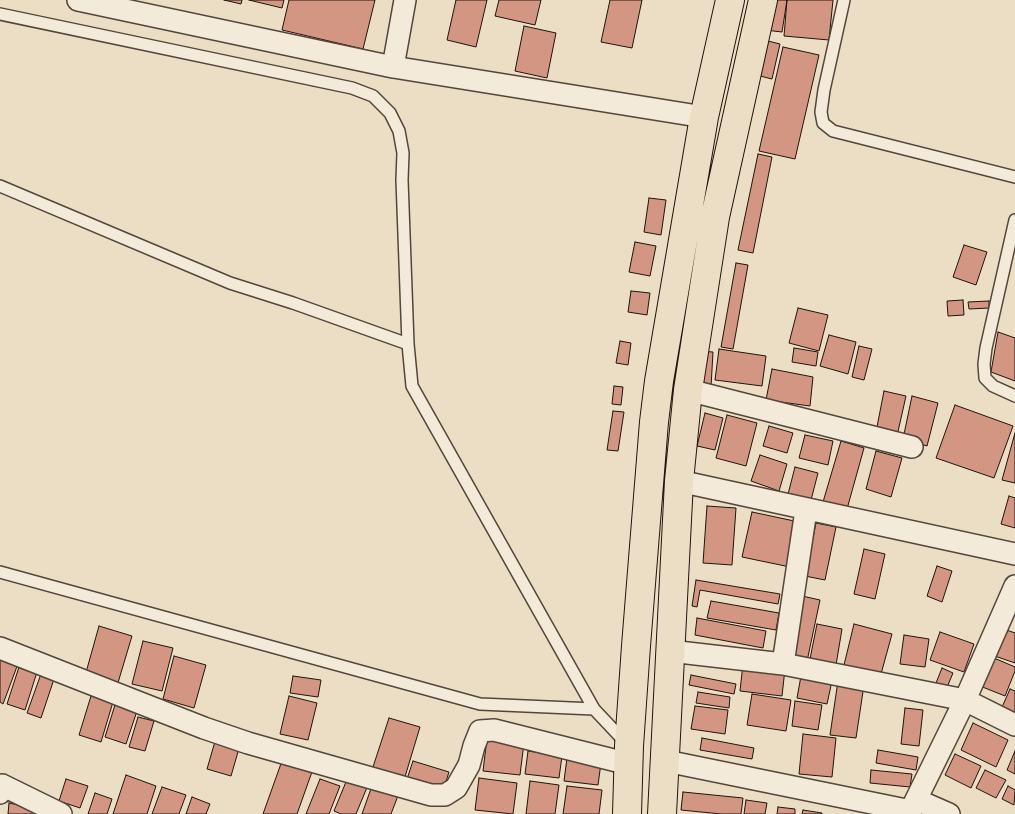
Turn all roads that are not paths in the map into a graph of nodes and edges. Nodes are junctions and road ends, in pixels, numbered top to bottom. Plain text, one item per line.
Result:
1 (78, 0) edge
2 (405, 0) edge
3 (730, 0) edge
4 (763, 0) edge
5 (844, 0) edge
6 (0, 14) edge
7 (393, 67) junction
8 (704, 117) junction
9 (1015, 177) edge
10 (0, 186) edge
11 (1015, 220) edge
12 (408, 344) junction
13 (688, 390) junction
14 (1015, 396) edge
15 (912, 447) dead end
16 (679, 481) junction
17 (806, 510) junction
18 (1015, 554) edge
19 (0, 572) edge
20 (1015, 586) edge
21 (1009, 615) edge
22 (0, 648) edge
23 (670, 651) junction
24 (783, 664) junction
25 (965, 700) junction
26 (594, 709) junction
27 (1015, 725) edge
28 (629, 755) junction
29 (666, 761) junction
30 (0, 793) edge
31 (912, 808) edge
32 (61, 814) edge
33 (627, 814) edge
34 (662, 814) edge
35 (949, 814) edge

1 - 7 street
2 - 7 street
3 - 8 main road
4 - 13 main road
5 - 9 lane
6 - 12 lane
7 - 8 street
8 - 28 main road
10 - 12 lane
11 - 14 lane
12 - 26 lane
13 - 15 street
13 - 16 main road
16 - 17 street
16 - 23 main road
17 - 18 street
17 - 24 street
19 - 26 lane
20 - 21 street
21 - 25 street
22 - 28 street
23 - 24 street
23 - 29 main road
24 - 25 street
25 - 27 street
25 - 31 street
26 - 28 lane
28 - 33 main road
29 - 31 street
29 - 34 main road
30 - 32 street
31 - 35 street

